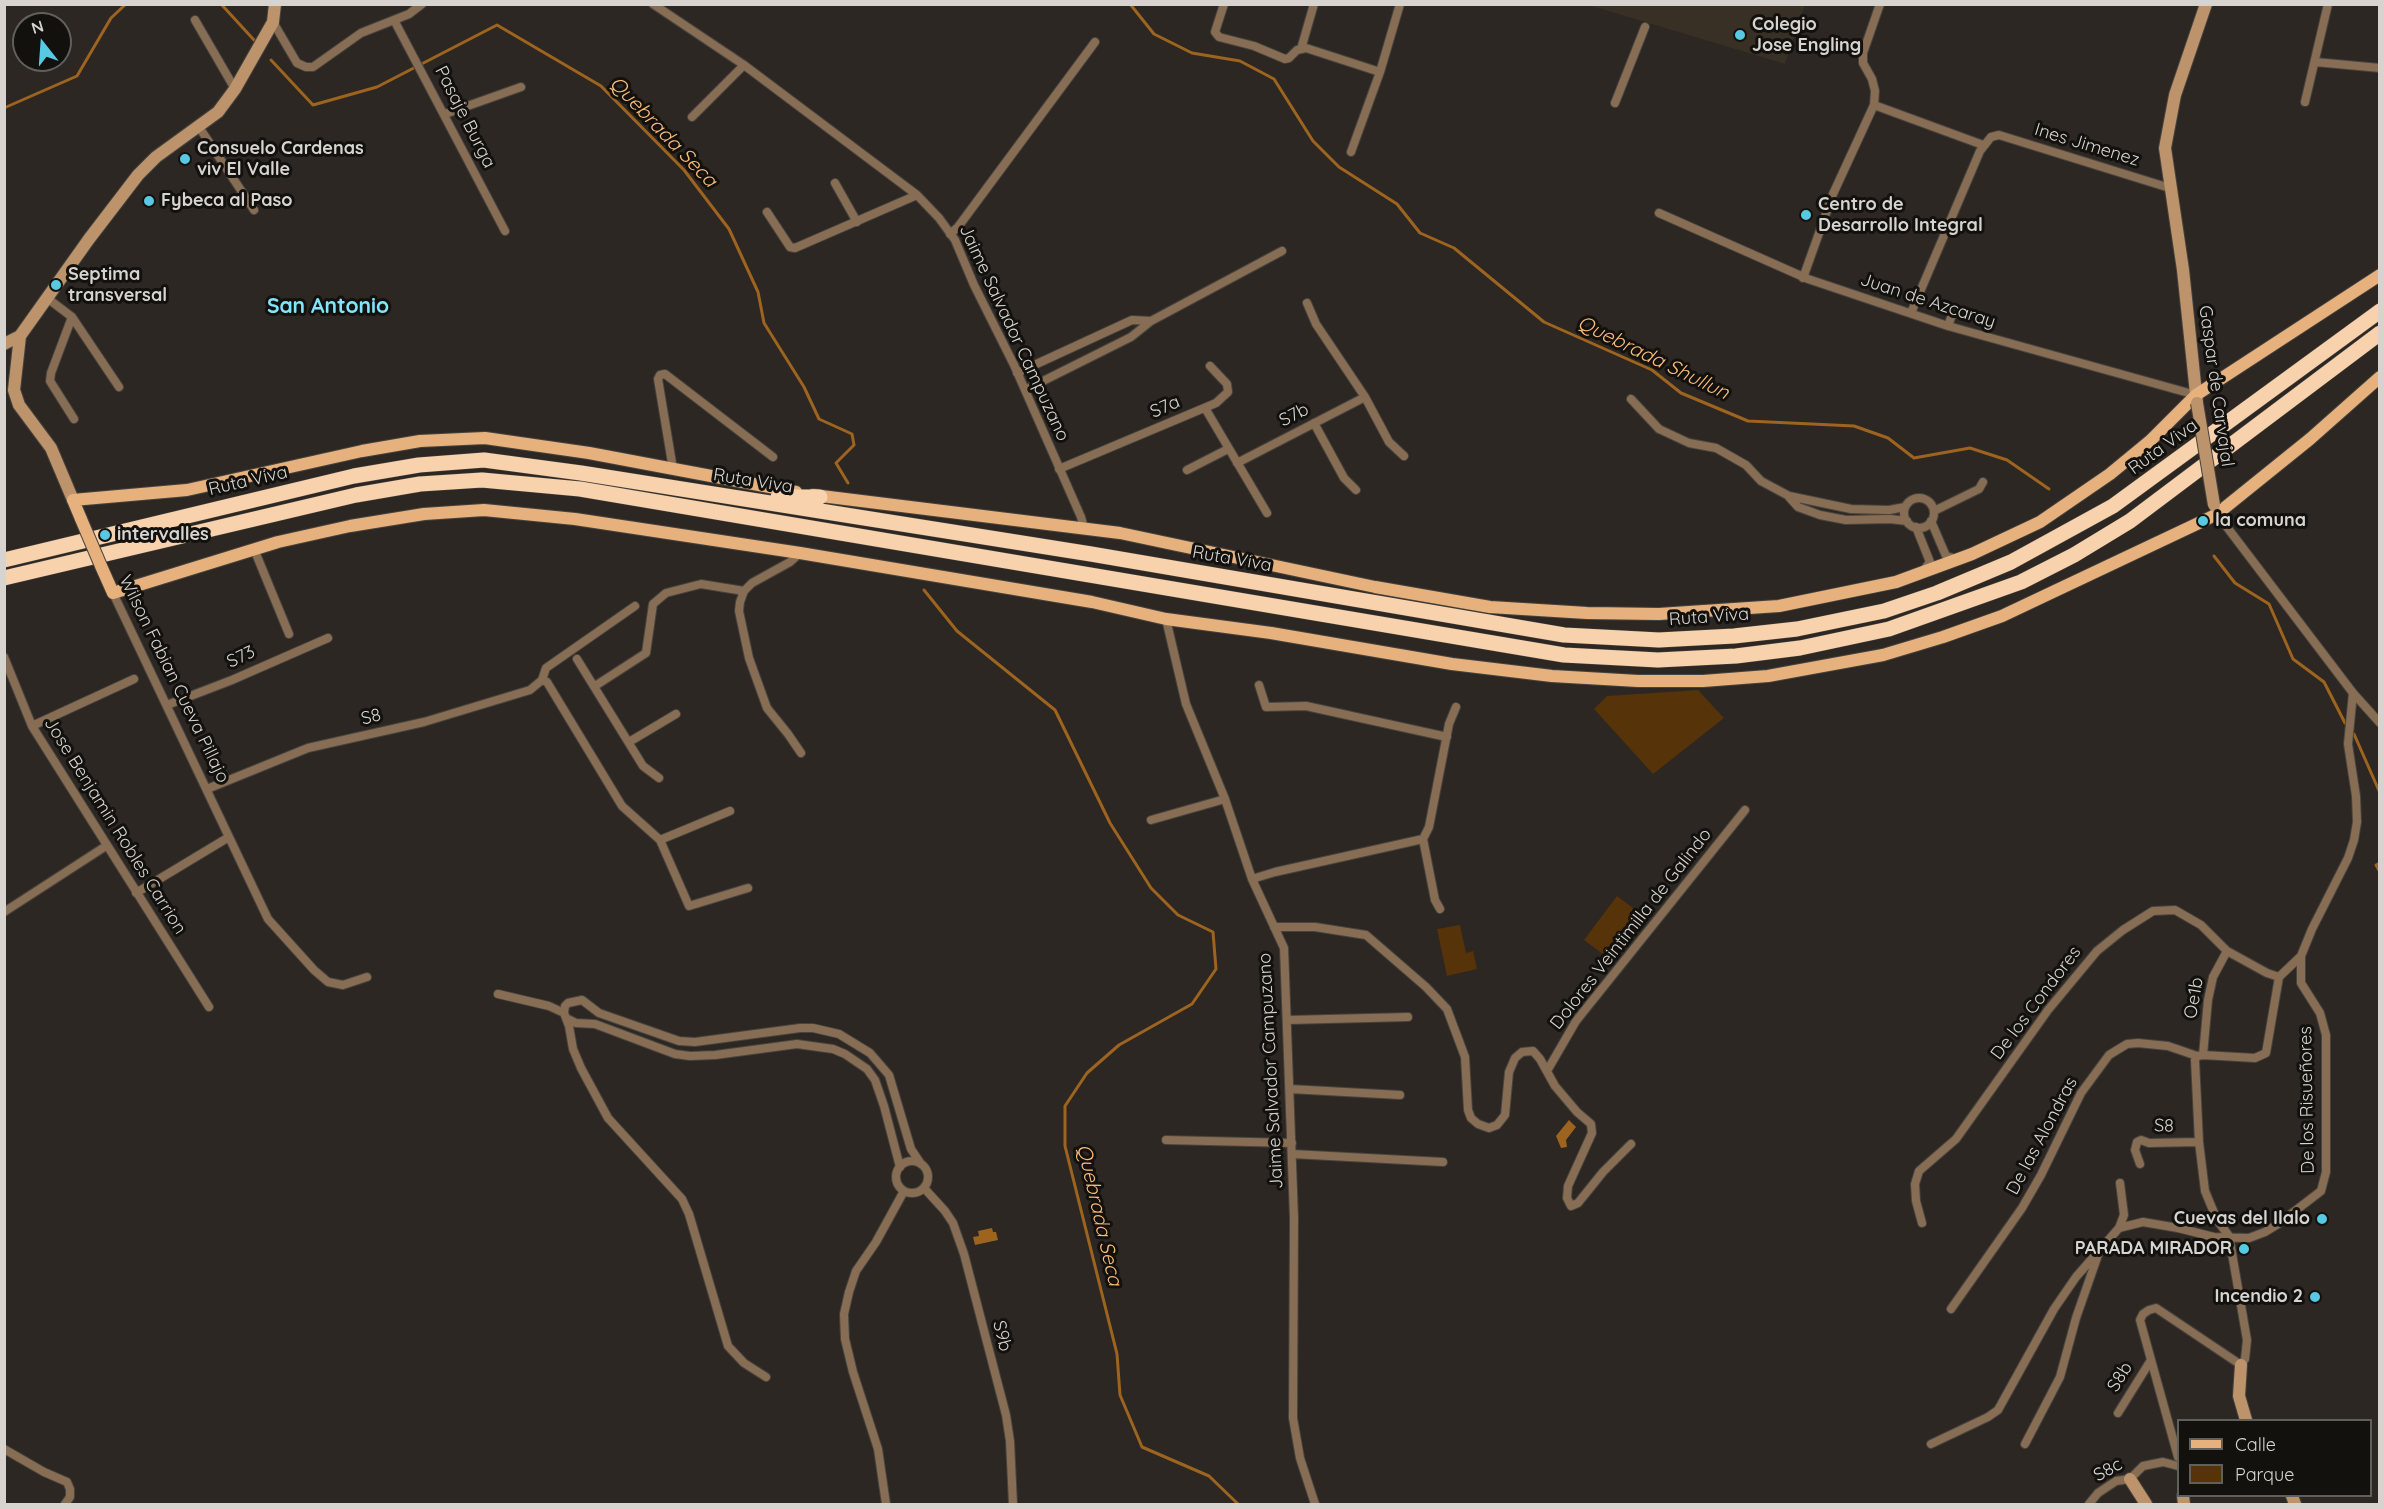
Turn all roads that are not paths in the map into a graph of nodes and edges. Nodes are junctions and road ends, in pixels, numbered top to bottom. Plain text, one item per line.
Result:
1 (275, 4) edge
2 (422, 4) edge
3 (653, 4) edge
4 (1224, 4) edge
5 (1314, 4) edge
6 (1400, 4) edge
7 (1880, 4) edge
8 (2206, 4) edge
9 (2328, 4) edge
10 (195, 20) dead end
11 (394, 20) junction
12 (273, 22) junction
13 (1645, 27) dead end
14 (1095, 42) dead end
15 (1301, 49) junction
16 (2315, 62) junction
17 (744, 65) junction
18 (2379, 68) edge
19 (1380, 72) junction
20 (521, 87) dead end
21 (236, 89) junction
22 (2305, 102) dead end
23 (1615, 103) dead end
24 (1874, 105) junction
25 (445, 114) junction
26 (692, 117) dead end
27 (199, 127) junction
28 (1983, 145) junction
29 (1352, 152) dead end
30 (835, 183) dead end
31 (2173, 189) junction
32 (917, 195) junction
33 (254, 210) dead end
34 (768, 212) dead end
35 (1659, 213) dead end
36 (856, 222) junction
37 (505, 231) dead end
38 (950, 234) junction
39 (1282, 251) dead end
40 (2379, 274) edge
41 (1803, 278) junction
42 (47, 298) junction
43 (1307, 303) dead end
44 (2379, 311) edge
45 (1911, 313) junction
46 (1952, 315) dead end
47 (72, 317) junction
48 (1150, 321) junction
49 (1948, 326) junction
50 (2379, 333) edge
51 (20, 336) junction
52 (4, 344) edge
53 (1210, 366) dead end
54 (1017, 373) junction
55 (2379, 377) edge
56 (119, 387) dead end
57 (1025, 390) junction
58 (1365, 397) junction
59 (1631, 399) dead end
60 (2197, 399) junction
61 (1204, 408) junction
62 (74, 419) dead end
63 (1314, 423) junction
64 (1228, 448) junction
65 (1404, 456) dead end
66 (772, 457) dead end
67 (1237, 463) junction
68 (673, 469) junction
69 (1059, 469) junction
70 (1187, 470) dead end
71 (1983, 482) dead end
72 (1356, 490) dead end
73 (820, 496) junction
74 (1789, 496) junction
75 (739, 498) junction
76 (73, 500) junction
77 (1905, 507) junction
78 (2215, 509) junction
79 (1934, 511) junction
80 (1266, 513) dead end
81 (1907, 521) junction
82 (1932, 521) junction
83 (1916, 527) junction
84 (1083, 528) junction
85 (254, 549) junction
86 (800, 553) junction
87 (1958, 559) junction
88 (4, 560) edge
89 (1923, 572) junction
90 (4, 578) edge
91 (744, 591) junction
92 (113, 593) junction
93 (635, 606) dead end
94 (1166, 619) junction
95 (290, 634) dead end
96 (328, 638) dead end
97 (4, 657) edge
98 (577, 659) dead end
99 (134, 679) dead end
100 (542, 680) junction
101 (1259, 685) dead end
102 (595, 686) junction
103 (2353, 693) junction
104 (167, 705) junction
105 (1456, 707) dead end
106 (676, 714) dead end
107 (2379, 723) edge
108 (32, 726) junction
109 (1447, 737) junction
110 (629, 742) junction
111 (801, 753) dead end
112 (659, 778) dead end
113 (207, 789) junction
114 (1225, 799) junction
115 (730, 810) dead end
116 (1745, 810) dead end
117 (1151, 820) dead end
118 (229, 837) junction
119 (1423, 839) junction
120 (660, 840) junction
121 (106, 846) junction
122 (1252, 879) junction
123 (748, 888) dead end
124 (136, 893) junction
125 (1440, 909) dead end
126 (4, 912) edge
127 (1274, 927) junction
128 (2227, 951) junction
129 (2301, 956) junction
130 (367, 977) dead end
131 (2280, 977) junction
132 (498, 994) dead end
133 (209, 1007) dead end
134 (565, 1016) junction
135 (1408, 1017) dead end
136 (1288, 1020) junction
137 (2200, 1055) junction
138 (1547, 1071) junction
139 (1290, 1089) junction
140 (1400, 1095) dead end
141 (1166, 1140) dead end
142 (2199, 1142) junction
143 (1292, 1143) junction
144 (1631, 1144) dead end
145 (1292, 1154) junction
146 (1443, 1162) dead end
147 (921, 1164) junction
148 (2140, 1164) dead end
149 (900, 1167) junction
150 (2120, 1183) dead end
151 (924, 1188) junction
152 (904, 1191) junction
153 (1922, 1223) dead end
154 (2119, 1228) junction
155 (2229, 1236) junction
156 (2100, 1248) junction
157 (1951, 1309) dead end
158 (2151, 1360) junction
159 (2241, 1365) junction
160 (766, 1377) dead end
161 (2118, 1413) dead end
162 (2246, 1419) edge
163 (1931, 1444) dead end
164 (2025, 1444) dead end
165 (4, 1449) edge
166 (2177, 1453) edge
167 (2177, 1466) edge
168 (2130, 1479) junction
169 (65, 1504) edge
170 (886, 1504) edge
171 (1013, 1504) edge
172 (1315, 1504) edge
173 (2089, 1504) edge
174 (2146, 1504) edge

1 - 12 main road
2 - 11 street
3 - 17 street, Jaime Salvador Campuzano
4 - 15 street
5 - 15 street
6 - 19 street
7 - 24 street
8 - 31 main road, Gaspar de Carvajal
9 - 16 street
10 - 21 street
11 - 12 street
11 - 25 street, Pasaje Burga
12 - 21 main road
13 - 23 street
14 - 38 street
15 - 19 street
16 - 18 street
16 - 22 street
17 - 26 street
17 - 32 street, Jaime Salvador Campuzano
19 - 29 street
20 - 25 street
21 - 27 main road
24 - 28 street
24 - 41 street
25 - 37 street, Pasaje Burga
27 - 33 street
27 - 42 main road
28 - 31 street, Ines Jimenez
28 - 45 street
30 - 36 street
31 - 60 main road, Gaspar de Carvajal
32 - 36 street
32 - 38 street, Jaime Salvador Campuzano
34 - 36 street
35 - 41 street, Juan de Azcaray
38 - 54 street, Jaime Salvador Campuzano
39 - 48 street
40 - 60 main road, Ruta Viva
41 - 45 street, Juan de Azcaray
42 - 47 street
42 - 51 main road
43 - 58 street
44 - 75 highway, Ruta Viva
45 - 49 street, Juan de Azcaray
46 - 49 street
47 - 56 street
47 - 62 street
48 - 54 street
48 - 57 street
49 - 60 street, Juan de Azcaray
50 - 90 highway, Ruta Viva
51 - 52 main road
51 - 76 main road, Wilson Fabian Cueva Pillajo
53 - 61 street
54 - 57 street, Jaime Salvador Campuzano
55 - 78 main road
57 - 69 street, Jaime Salvador Campuzano
58 - 63 street, S7b
58 - 65 street
59 - 74 street
60 - 78 main road, Gaspar de Carvajal, bridge
60 - 87 main road, Ruta Viva
61 - 64 street, S7a
61 - 69 street, S7a
63 - 67 street, S7b
63 - 72 street
64 - 67 street, S7a
64 - 70 street
66 - 68 street
67 - 80 street, S7a
68 - 73 main road, Ruta Viva
68 - 76 main road, Ruta Viva
69 - 84 street, Jaime Salvador Campuzano
71 - 79 street
73 - 75 highway
73 - 84 main road, Ruta Viva
74 - 77 street
74 - 81 street
75 - 88 highway, Ruta Viva
76 - 92 main road, Wilson Fabian Cueva Pillajo, bridge
77 - 79 street
77 - 81 street
78 - 94 main road
78 - 103 street, Gaspar de Carvajal
79 - 82 street
81 - 83 street
82 - 83 street
82 - 87 street
83 - 89 street
84 - 89 main road, Ruta Viva
85 - 86 main road
85 - 92 main road
85 - 95 street
86 - 91 street
86 - 94 main road
87 - 89 main road, Ruta Viva
91 - 102 street
91 - 111 street
92 - 104 street, Wilson Fabian Cueva Pillajo
93 - 100 street, S8
94 - 114 street, Jaime Salvador Campuzano
96 - 104 street, S73
97 - 108 street, Jose Benjamin Robles Carrion
98 - 102 street
99 - 108 street
100 - 113 street, S8
100 - 120 street
101 - 109 street
102 - 110 street
103 - 107 street, Gaspar de Carvajal
103 - 129 street, De los Risueñores
104 - 113 street, Wilson Fabian Cueva Pillajo
105 - 109 street
106 - 110 street
108 - 121 street, Jose Benjamin Robles Carrion
109 - 119 street
110 - 112 street
113 - 118 street, Wilson Fabian Cueva Pillajo
114 - 117 street
114 - 122 street, Jaime Salvador Campuzano
115 - 120 street
116 - 138 street, Dolores Veintimilla de Galindo
118 - 124 street
118 - 130 street, Wilson Fabian Cueva Pillajo
119 - 122 street
119 - 125 street
120 - 123 street
121 - 124 street, Jose Benjamin Robles Carrion
121 - 126 street
122 - 127 street, Jaime Salvador Campuzano
124 - 133 street, Jose Benjamin Robles Carrion
127 - 136 street, Jaime Salvador Campuzano
127 - 138 street
128 - 131 street, De los Condores
128 - 137 street, Oe1b
128 - 153 street, De los Condores
129 - 131 street
129 - 155 street, De los Risueñores
131 - 137 street, De las Alondras
132 - 134 street
134 - 147 street
134 - 149 street
134 - 160 street
135 - 136 street
136 - 139 street, Jaime Salvador Campuzano
137 - 142 street, Oe1b
137 - 157 street, De las Alondras
138 - 144 street
139 - 140 street
139 - 143 street, Jaime Salvador Campuzano
141 - 143 street
142 - 148 street, S8
142 - 155 street, Oe1b
143 - 145 street, Jaime Salvador Campuzano
145 - 146 street
145 - 172 street, Jaime Salvador Campuzano
147 - 149 street
147 - 151 street
149 - 152 street
150 - 154 street
151 - 152 street
151 - 171 street, S9b
152 - 170 street
154 - 155 street, De los Risueñores
154 - 156 street
155 - 159 street
156 - 163 street
156 - 164 street
158 - 159 street
158 - 161 street, S8b
158 - 166 street
159 - 162 main road
165 - 169 street
167 - 168 street, S8c
168 - 173 street, S8c
168 - 174 main road

